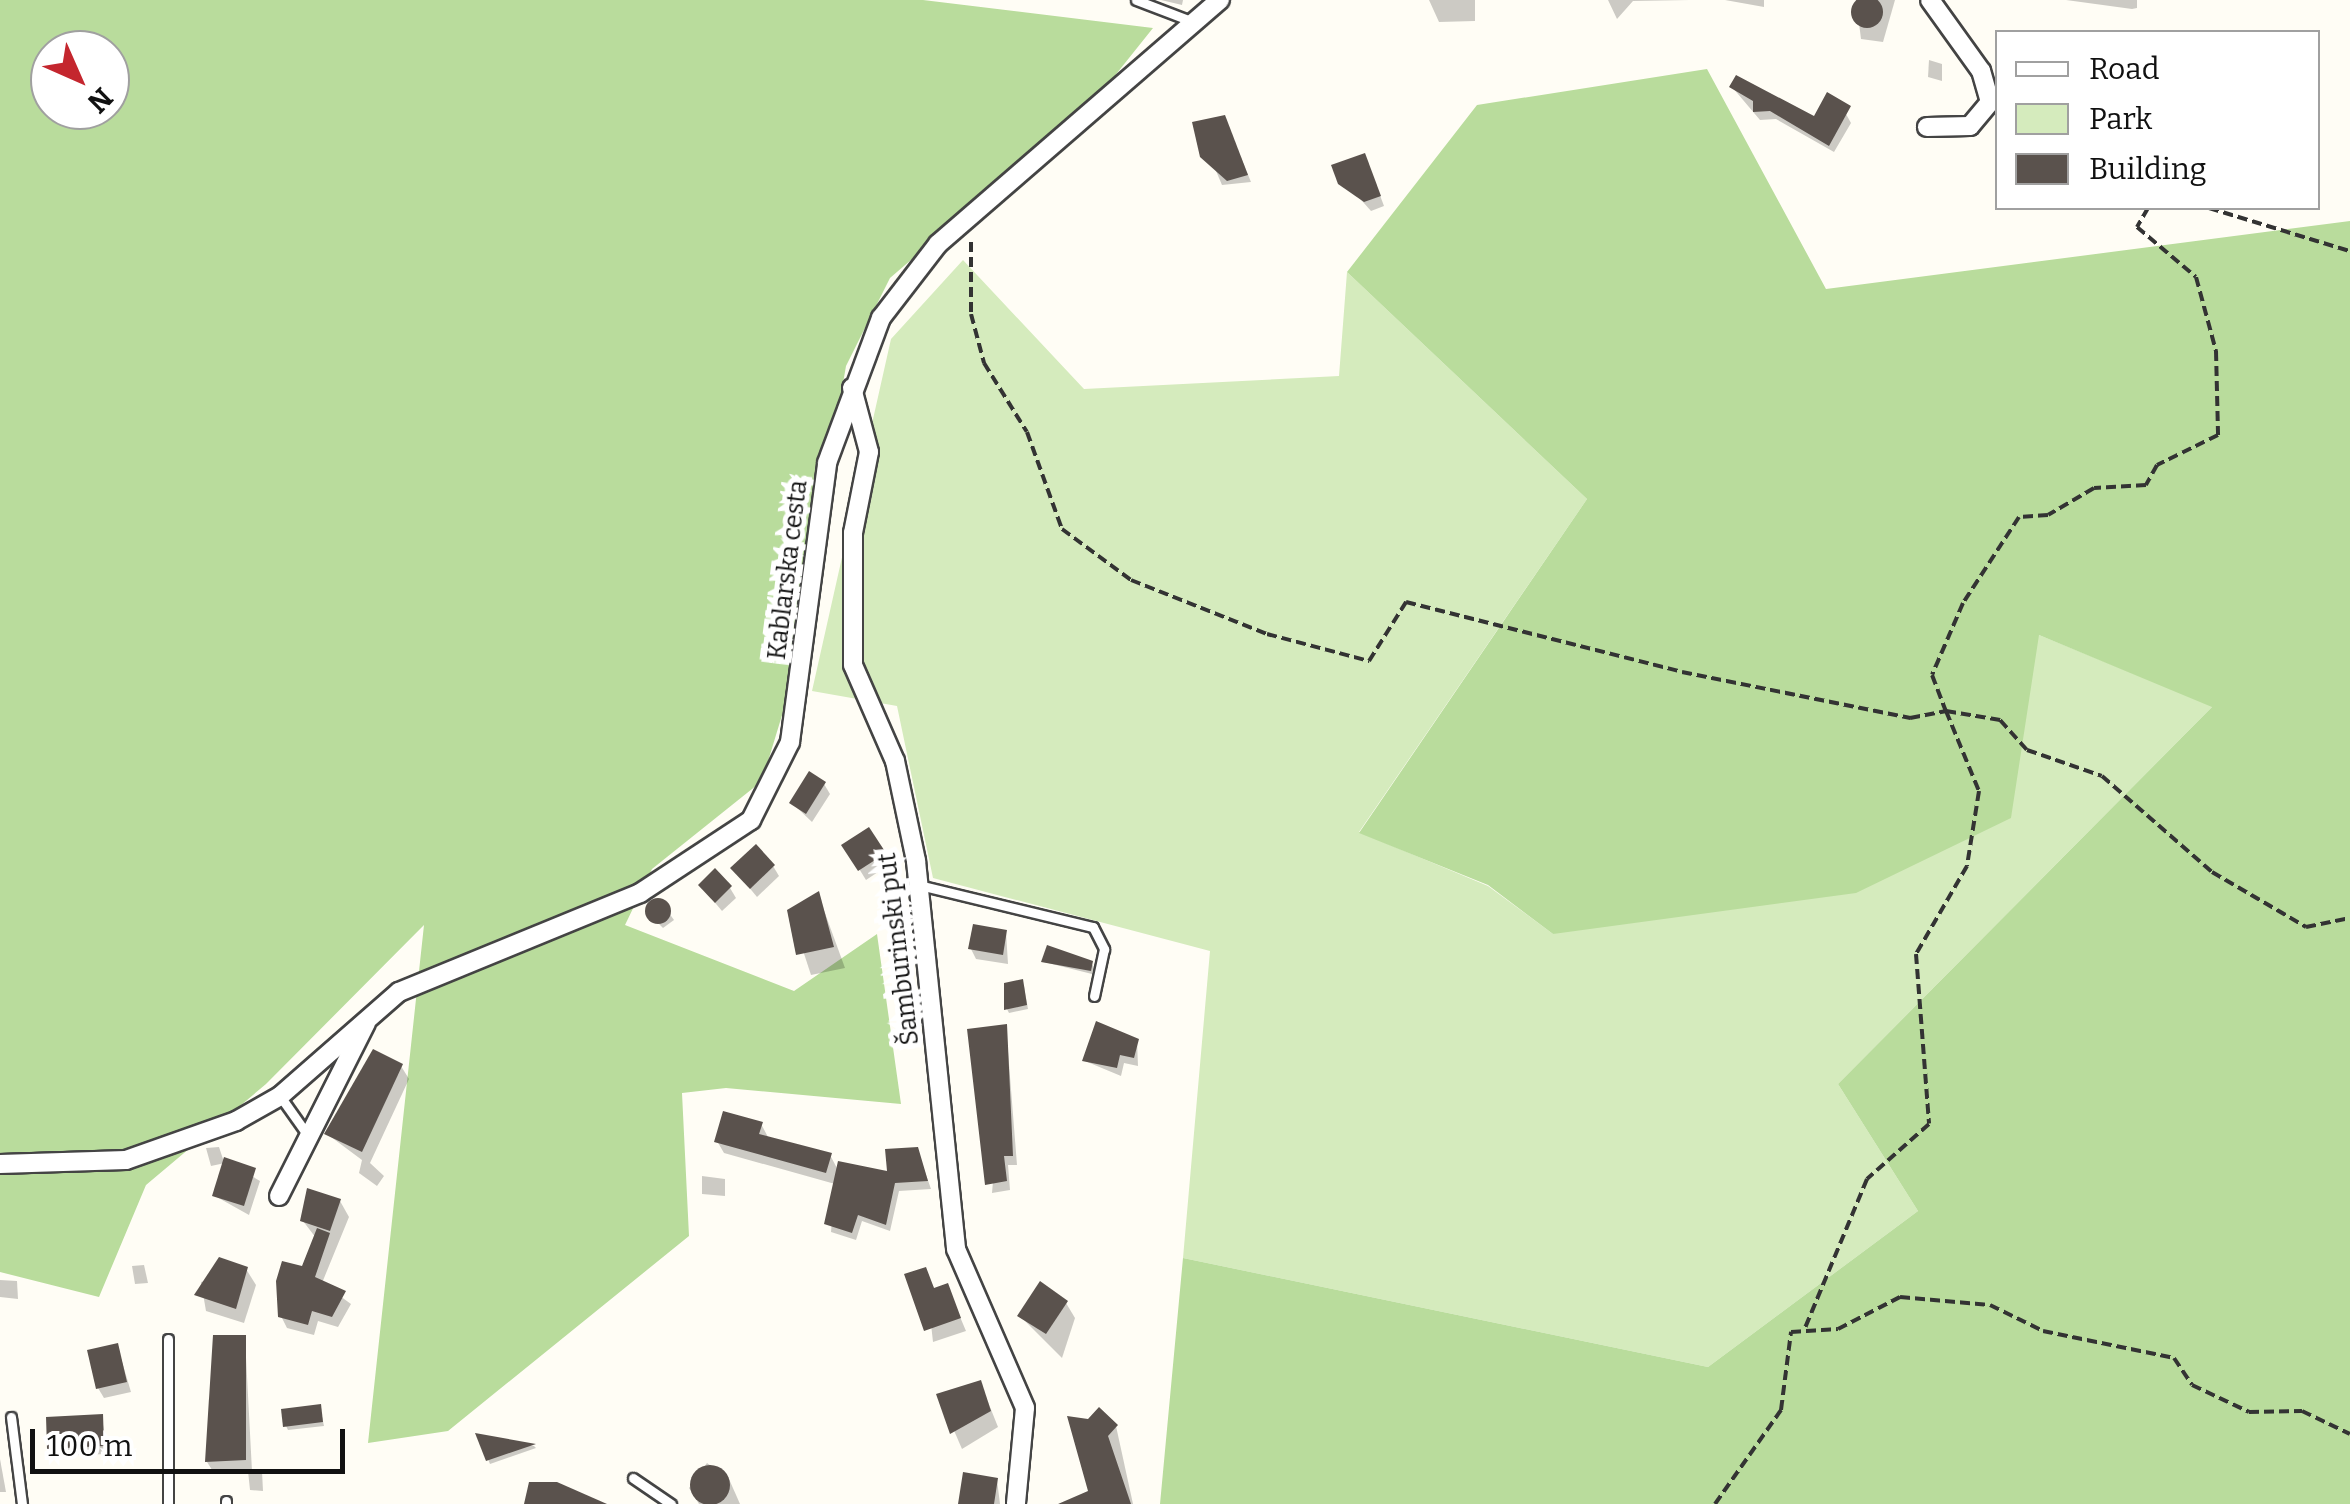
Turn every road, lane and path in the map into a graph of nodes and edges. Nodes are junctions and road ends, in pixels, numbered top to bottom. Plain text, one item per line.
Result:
1 (1136, 0) edge
2 (1220, 0) edge
3 (1930, 0) edge
4 (1191, 21) junction
5 (1926, 127) dead end
6 (2147, 210) edge
7 (2216, 210) edge
8 (960, 225) junction
9 (2350, 251) edge
10 (852, 388) junction
11 (1946, 710) junction
12 (919, 884) junction
13 (2350, 918) edge
14 (1094, 996) dead end
15 (366, 1022) junction
16 (280, 1096) junction
17 (310, 1137) junction
18 (0, 1164) edge
19 (279, 1196) dead end
20 (1805, 1328) junction
21 (168, 1339) dead end
22 (11, 1416) dead end
23 (2350, 1434) edge
24 (633, 1478) dead end
25 (22, 1504) edge
26 (168, 1504) edge
27 (671, 1504) edge
28 (1016, 1504) edge
29 (1715, 1504) edge

1 - 4 lane
2 - 4 street, Kablarska cesta
3 - 5 street
4 - 8 street, Kablarska cesta
6 - 11 path
7 - 9 path
8 - 10 street, Kablarska cesta
8 - 11 path
10 - 12 street, Šamburinski put
10 - 15 street, Kablarska cesta
11 - 13 path
11 - 20 path
12 - 14 lane
12 - 28 street, Šamburinski put
15 - 16 street, Kablarska cesta
15 - 17 street, Kablarska cesta
16 - 17 lane
16 - 18 street, Kablarska cesta
17 - 19 street, Kablarska cesta
20 - 23 path
20 - 29 path
21 - 26 lane
22 - 25 lane
24 - 27 lane

